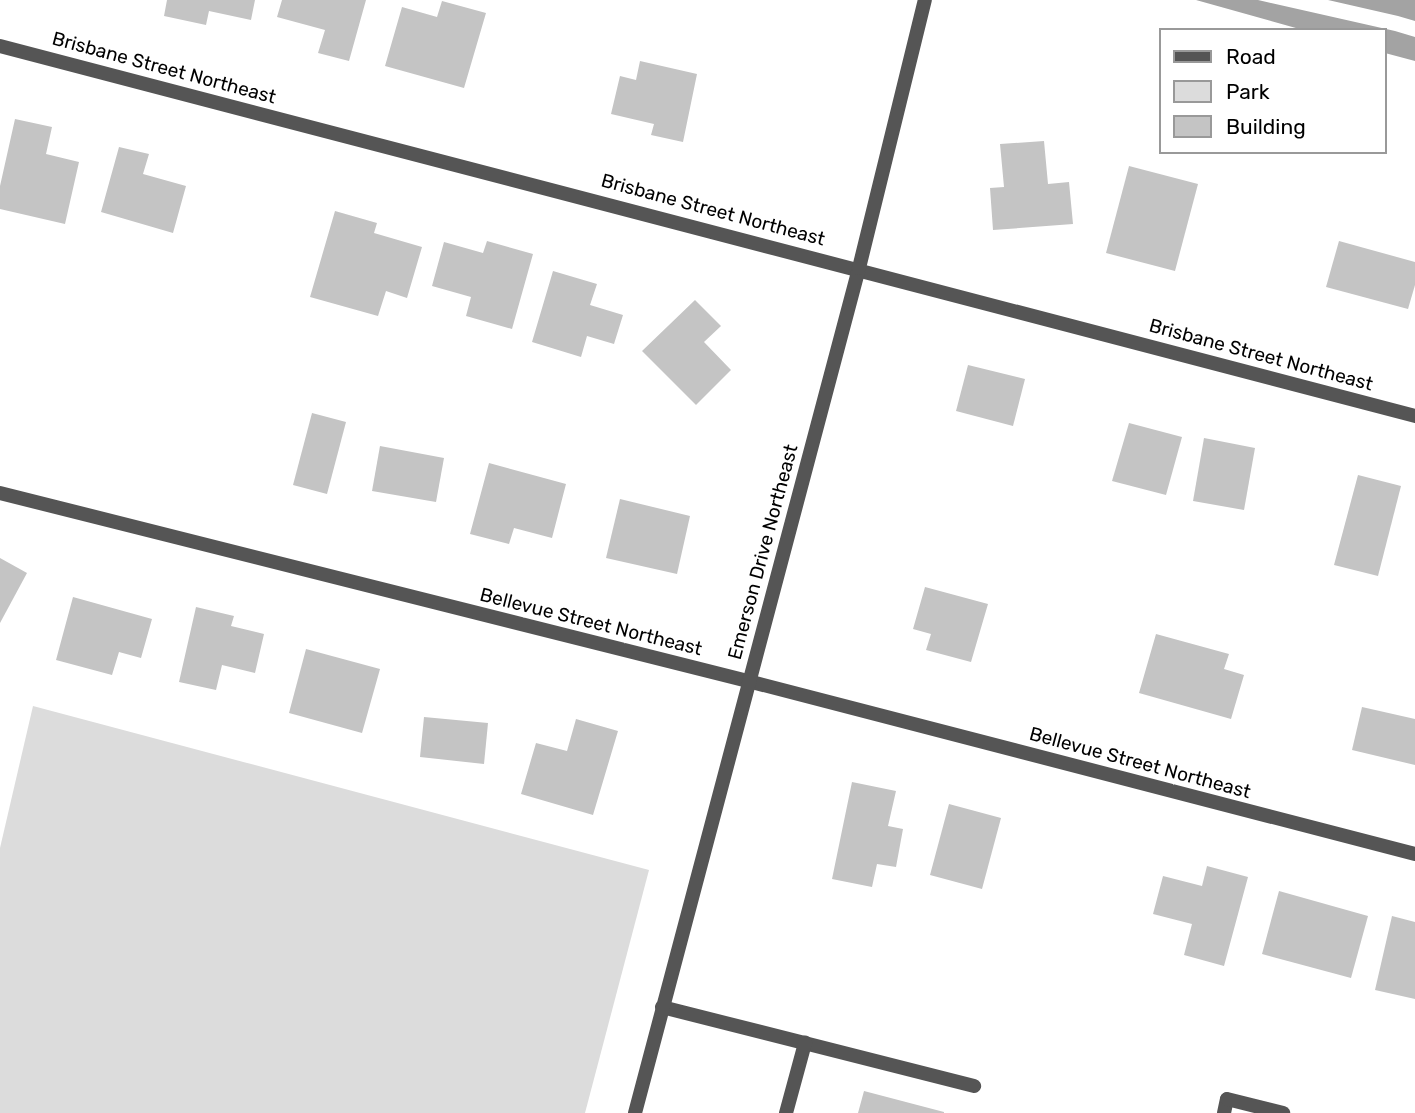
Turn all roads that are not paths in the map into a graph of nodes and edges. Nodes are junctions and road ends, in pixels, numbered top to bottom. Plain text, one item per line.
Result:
1 (925, 0) edge
2 (0, 46) edge
3 (859, 268) junction
4 (1415, 416) edge
5 (0, 492) edge
6 (748, 681) junction
7 (1415, 854) edge
8 (662, 1007) junction
9 (805, 1043) junction
10 (974, 1086) dead end
11 (635, 1113) edge
12 (786, 1113) edge
13 (1224, 1113) edge
14 (1283, 1113) edge

1 - 3 street, Emerson Drive Northeast
2 - 3 street, Brisbane Street Northeast
3 - 4 street, Brisbane Street Northeast
3 - 6 street, Emerson Drive Northeast
5 - 6 street, Bellevue Street Northeast
6 - 7 street, Bellevue Street Northeast
6 - 8 street, Emerson Drive Northeast
8 - 9 street
8 - 11 street, Emerson Drive Northeast
9 - 10 street
9 - 12 street
13 - 14 street

